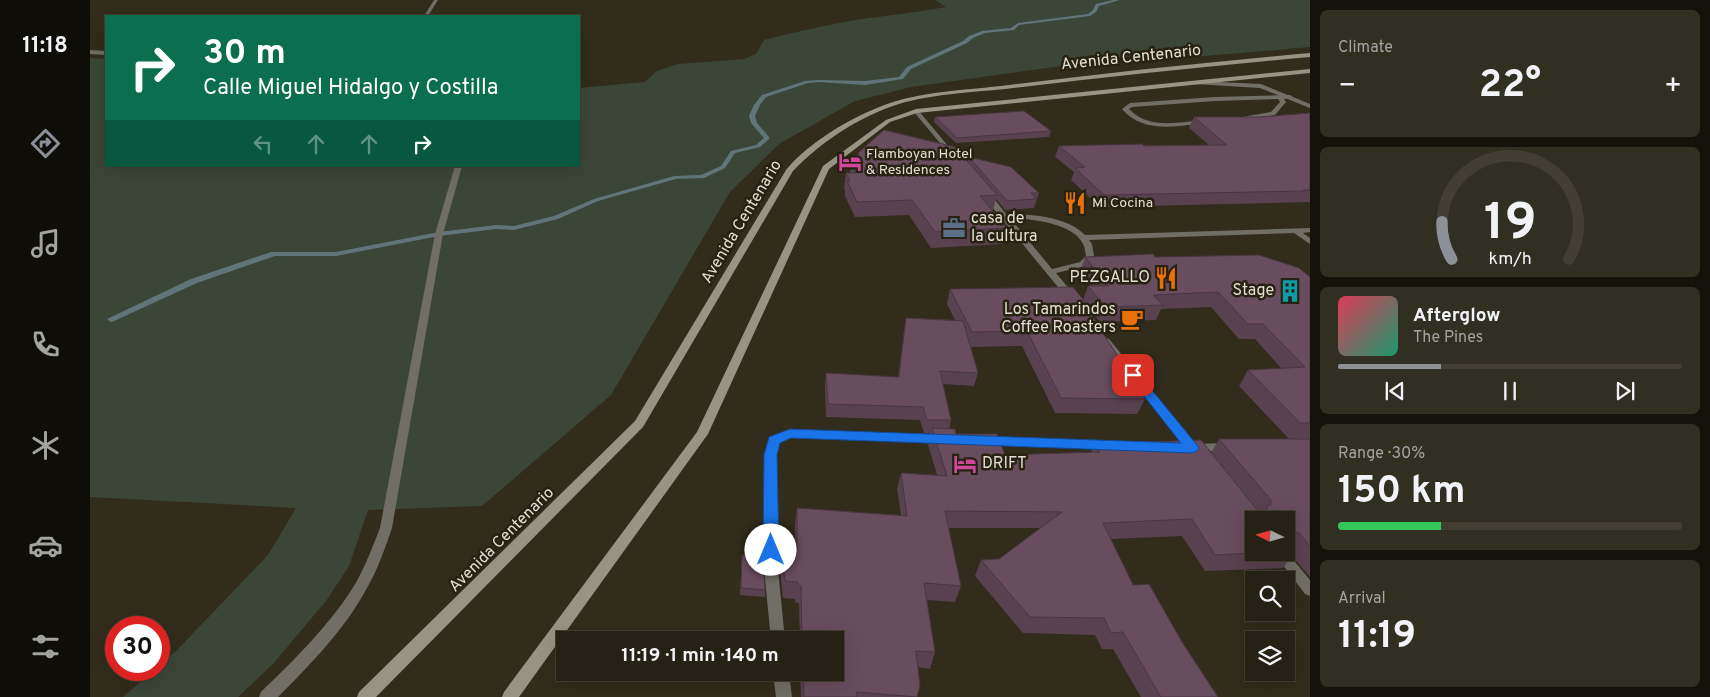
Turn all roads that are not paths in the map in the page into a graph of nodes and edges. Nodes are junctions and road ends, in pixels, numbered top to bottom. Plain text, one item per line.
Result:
1 (436, 0) edge
2 (427, 15) edge
3 (90, 52) edge
4 (105, 53) edge
5 (1310, 55) edge
6 (1310, 71) edge
7 (1193, 83) junction
8 (1290, 97) junction
9 (1280, 98) junction
10 (1310, 106) edge
11 (916, 111) junction
12 (1228, 120) edge
13 (1211, 121) edge
14 (960, 163) edge
15 (459, 167) edge
16 (978, 185) edge
17 (1004, 216) junction
18 (1310, 230) edge
19 (1296, 231) junction
20 (1083, 238) junction
21 (1310, 242) edge
22 (1051, 272) junction
23 (1075, 302) edge
24 (1100, 333) edge
25 (956, 440) edge
26 (976, 440) edge
27 (1123, 446) edge
28 (1172, 447) edge
29 (1241, 447) edge
30 (1195, 452) junction
31 (1286, 561) edge
32 (1310, 590) edge
33 (777, 631) edge
34 (782, 681) edge
35 (267, 697) edge
36 (365, 697) edge
37 (510, 697) edge
38 (784, 697) edge

1 - 2 street
3 - 4 street
5 - 36 main road, Avenida Centenario
6 - 7 main road, Avenida Centenario
7 - 8 street
7 - 11 main road, Avenida Centenario
8 - 9 street
8 - 10 street
9 - 12 street
9 - 13 street
11 - 14 street
11 - 37 main road, Avenida Centenario
15 - 35 street
16 - 17 street
17 - 20 street
17 - 22 street
18 - 19 street
19 - 20 street
19 - 21 street
20 - 22 street
22 - 23 street
24 - 30 street
25 - 33 street
26 - 27 street
28 - 30 street
29 - 30 street
31 - 32 street
34 - 38 street

